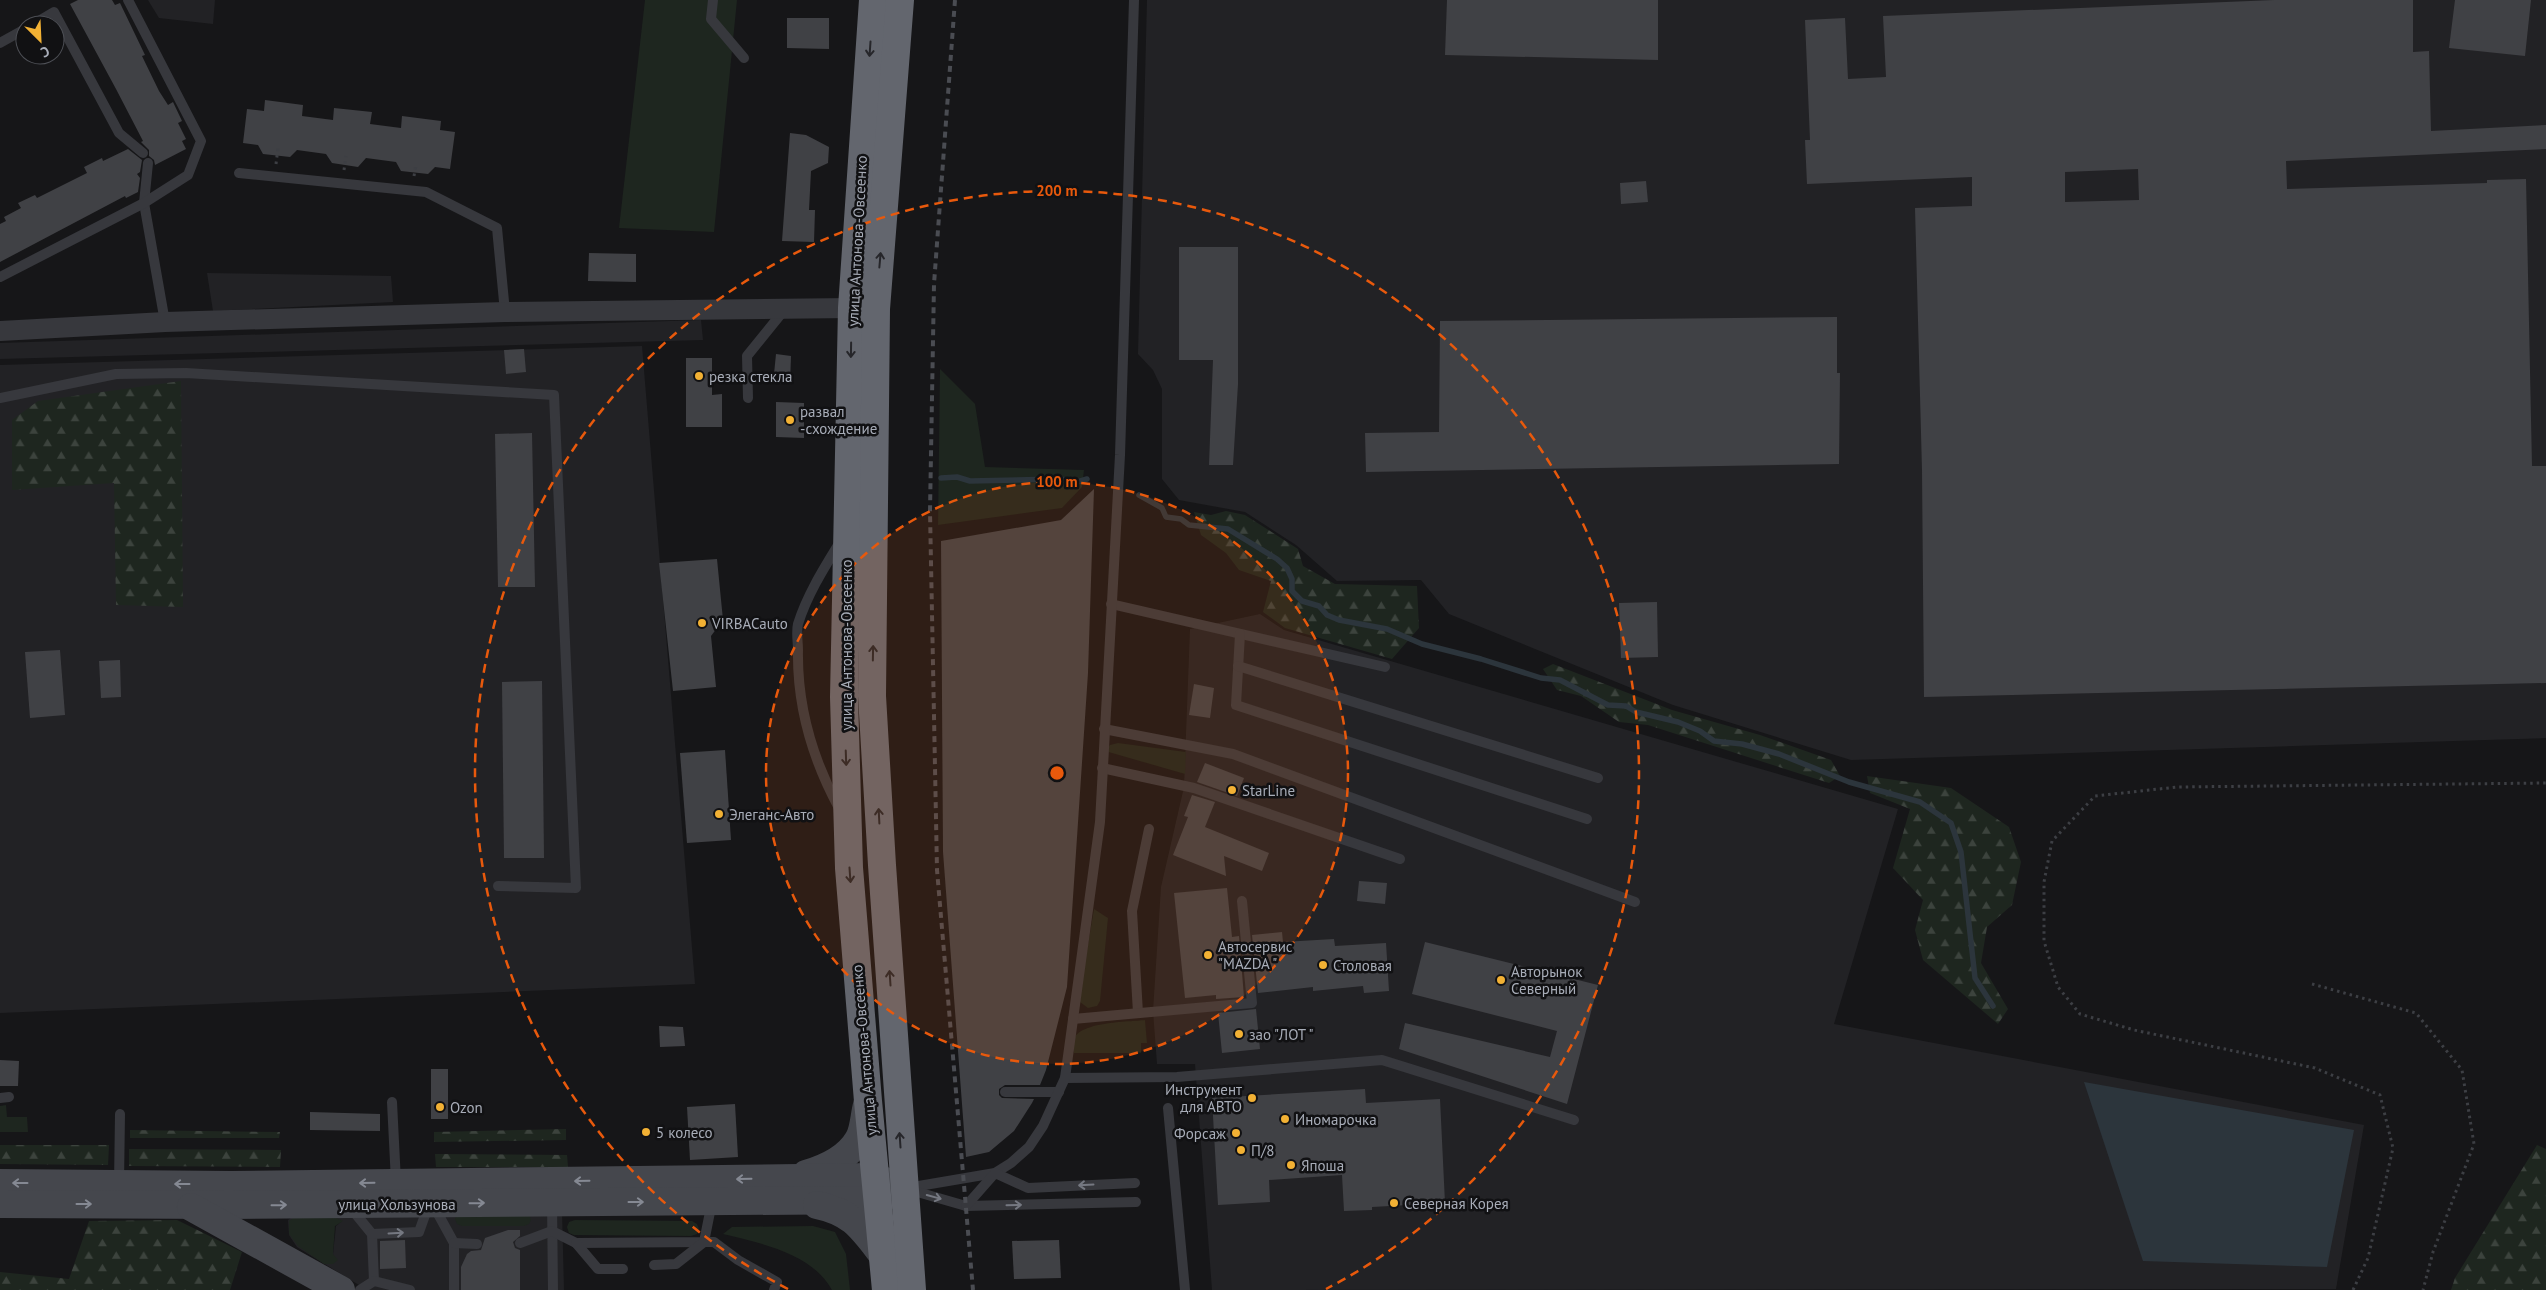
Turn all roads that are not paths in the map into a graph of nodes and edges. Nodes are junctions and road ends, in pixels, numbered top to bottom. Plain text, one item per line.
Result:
1 (128, 0) edge
2 (713, 0) edge
3 (873, 0) edge
4 (900, 0) edge
5 (1134, 0) edge
6 (65, 32) edge
7 (15, 35) edge
8 (0, 43) edge
9 (744, 58) dead end
10 (143, 153) dead end
11 (148, 163) dead end
12 (239, 173) dead end
13 (144, 203) junction
14 (0, 277) edge
15 (852, 308) junction
16 (785, 309) junction
17 (506, 312) junction
18 (166, 322) junction
19 (0, 331) edge
20 (0, 398) edge
21 (748, 398) dead end
22 (847, 530) junction
23 (1111, 604) junction
24 (1240, 634) junction
25 (1238, 666) junction
26 (1385, 667) dead end
27 (1104, 729) junction
28 (1102, 768) junction
29 (1598, 778) dead end
30 (1587, 819) dead end
31 (848, 826) junction
32 (1149, 829) dead end
33 (1400, 859) dead end
34 (498, 886) dead end
35 (1242, 901) dead end
36 (1635, 902) dead end
37 (1138, 1013) junction
38 (1073, 1019) junction
39 (1064, 1078) junction
40 (1005, 1092) dead end
41 (1058, 1092) junction
42 (392, 1102) dead end
43 (868, 1102) junction
44 (1168, 1108) dead end
45 (120, 1114) dead end
46 (1574, 1120) dead end
47 (995, 1173) junction
48 (0, 1183) edge
49 (396, 1183) junction
50 (1135, 1183) dead end
51 (120, 1184) junction
52 (876, 1188) junction
53 (903, 1188) junction
54 (793, 1190) junction
55 (231, 1195) junction
56 (712, 1201) junction
57 (552, 1202) junction
58 (1136, 1202) dead end
59 (0, 1204) edge
60 (348, 1204) junction
61 (428, 1204) junction
62 (188, 1205) junction
63 (966, 1206) junction
64 (552, 1231) junction
65 (372, 1234) junction
66 (250, 1238) junction
67 (704, 1242) junction
68 (454, 1243) junction
69 (520, 1243) dead end
70 (576, 1243) junction
71 (477, 1244) dead end
72 (882, 1253) junction
73 (654, 1265) dead end
74 (623, 1269) dead end
75 (374, 1281) junction
76 (333, 1288) edge
77 (360, 1290) edge
78 (410, 1290) edge
79 (454, 1290) edge
80 (553, 1290) edge
81 (774, 1290) edge
82 (886, 1290) edge
83 (912, 1290) edge
84 (1185, 1290) edge

1 - 13 lane
2 - 9 lane
3 -> 15 highway, улица Антонова-Овсеенко
53 -> 4 highway, улица Антонова-Овсеенко
5 - 23 lane
6 - 10 lane
7 - 8 lane
11 - 13 lane
12 - 17 lane
13 - 14 lane
13 - 18 lane
15 - 16 street
15 -> 22 highway, улица Антонова-Овсеенко
16 - 17 street
16 - 21 lane
17 - 18 street
18 - 19 street
20 - 34 lane
22 -> 31 highway, улица Антонова-Овсеенко
22 - 31 lane
23 - 24 lane
23 - 27 lane
24 - 25 lane
24 - 26 lane
25 - 29 lane
25 - 30 lane
27 - 28 lane
27 - 36 lane
28 - 33 lane
28 - 38 lane
31 -> 43 highway, улица Антонова-Овсеенко
32 - 37 lane
35 - 37 lane
37 - 38 lane
38 - 39 lane
39 - 41 lane
39 - 46 lane
40 - 41 lane
41 - 47 lane
42 - 49 lane
43 - 52 highway, улица Антонова-Овсеенко
43 - 54 main road, улица Хользунова
44 - 84 lane
45 - 51 lane
50 -> 47 lane
47 - 53 lane
47 - 63 lane
51 -> 48 main road, улица Хользунова
54 -> 49 main road, улица Хользунова
49 -> 55 main road, улица Хользунова
55 -> 51 main road, улица Хользунова
52 - 53 main road, улица Хользунова
52 - 54 main road, улица Хользунова
52 - 72 highway, улица Антонова-Овсеенко
53 -> 63 lane
53 - 83 highway, улица Антонова-Овсеенко
54 - 56 main road, улица Хользунова
54 - 72 main road, улица Хользунова
55 -> 60 main road, улица Хользунова
55 - 62 main road, улица Хользунова
55 - 66 main road
57 -> 56 main road, улица Хользунова
56 - 67 lane
61 -> 57 main road, улица Хользунова
57 - 64 lane
63 -> 58 lane
59 -> 62 main road, улица Хользунова
60 - 61 main road, улица Хользунова
60 - 65 lane
65 -> 61 lane
61 - 68 lane
62 - 66 main road
64 - 69 lane
64 - 70 lane
64 - 80 lane
65 - 75 lane
66 - 76 main road
67 - 70 lane
67 - 73 lane
67 - 81 lane
68 - 71 lane
68 - 79 lane
70 - 74 lane
72 - 82 highway, улица Антонова-Овсеенко
75 - 77 lane
75 - 78 lane

